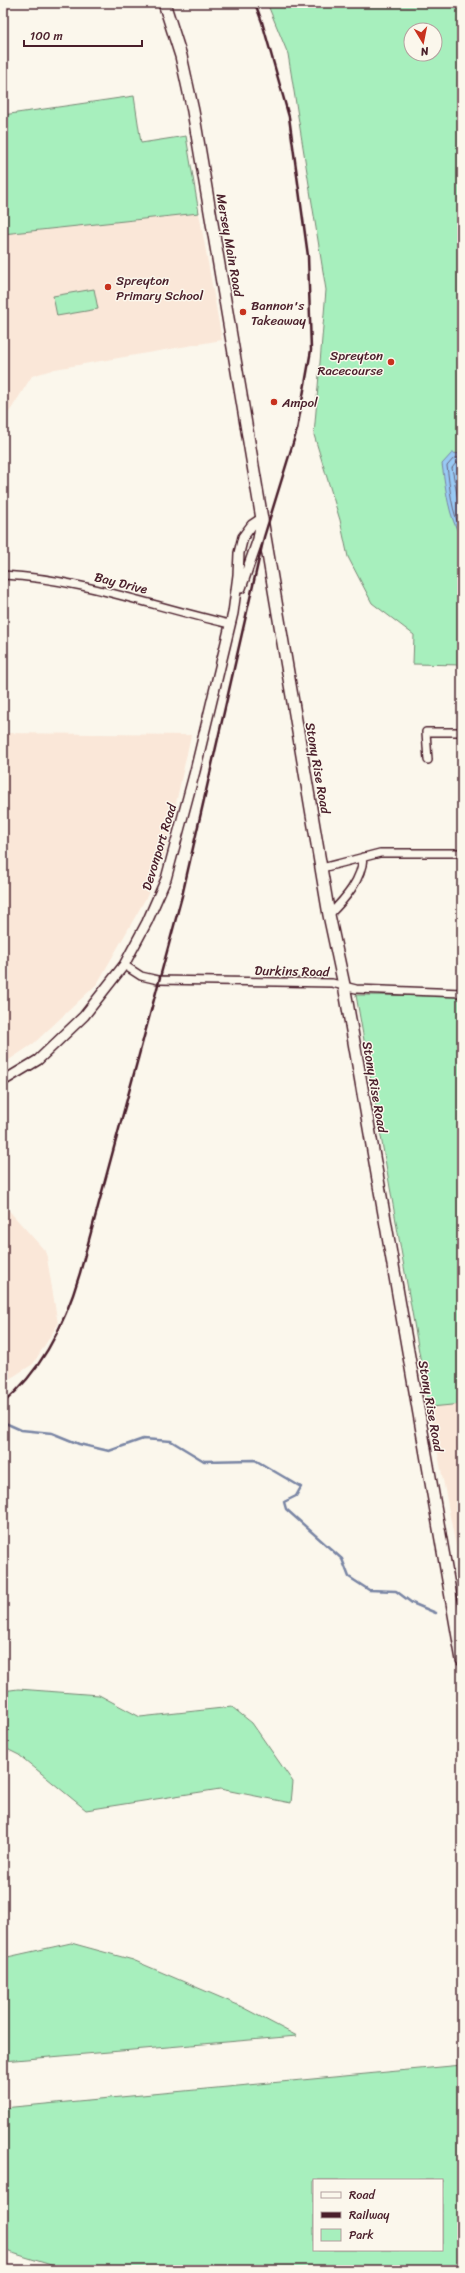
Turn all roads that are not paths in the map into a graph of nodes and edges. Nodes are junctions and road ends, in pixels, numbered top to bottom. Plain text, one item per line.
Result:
1 (164, 3) edge
2 (261, 519) junction
3 (3, 576) edge
4 (233, 613) junction
5 (230, 624) junction
6 (462, 732) edge
7 (428, 760) dead end
8 (462, 853) edge
9 (363, 858) junction
10 (322, 868) junction
11 (329, 915) junction
12 (124, 965) junction
13 (344, 985) junction
14 (462, 992) edge
15 (3, 1081) edge
16 (462, 1660) edge

1 - 2 main road, Mersey Main Road
2 - 4 main road, Devonport Road
2 - 4 main road, Devonport Road
2 - 10 main road, Stony Rise Road
3 - 5 street, Bay Drive
4 - 5 main road, Devonport Road
5 - 12 main road, Devonport Road
6 - 7 street
8 - 9 street
9 - 10 street
9 - 11 street
10 - 11 main road, Stony Rise Road
11 - 13 main road, Stony Rise Road
12 - 13 street, Durkins Road
12 - 15 main road, Devonport Road
13 - 14 street, Durkins Road
13 - 16 main road, Stony Rise Road

